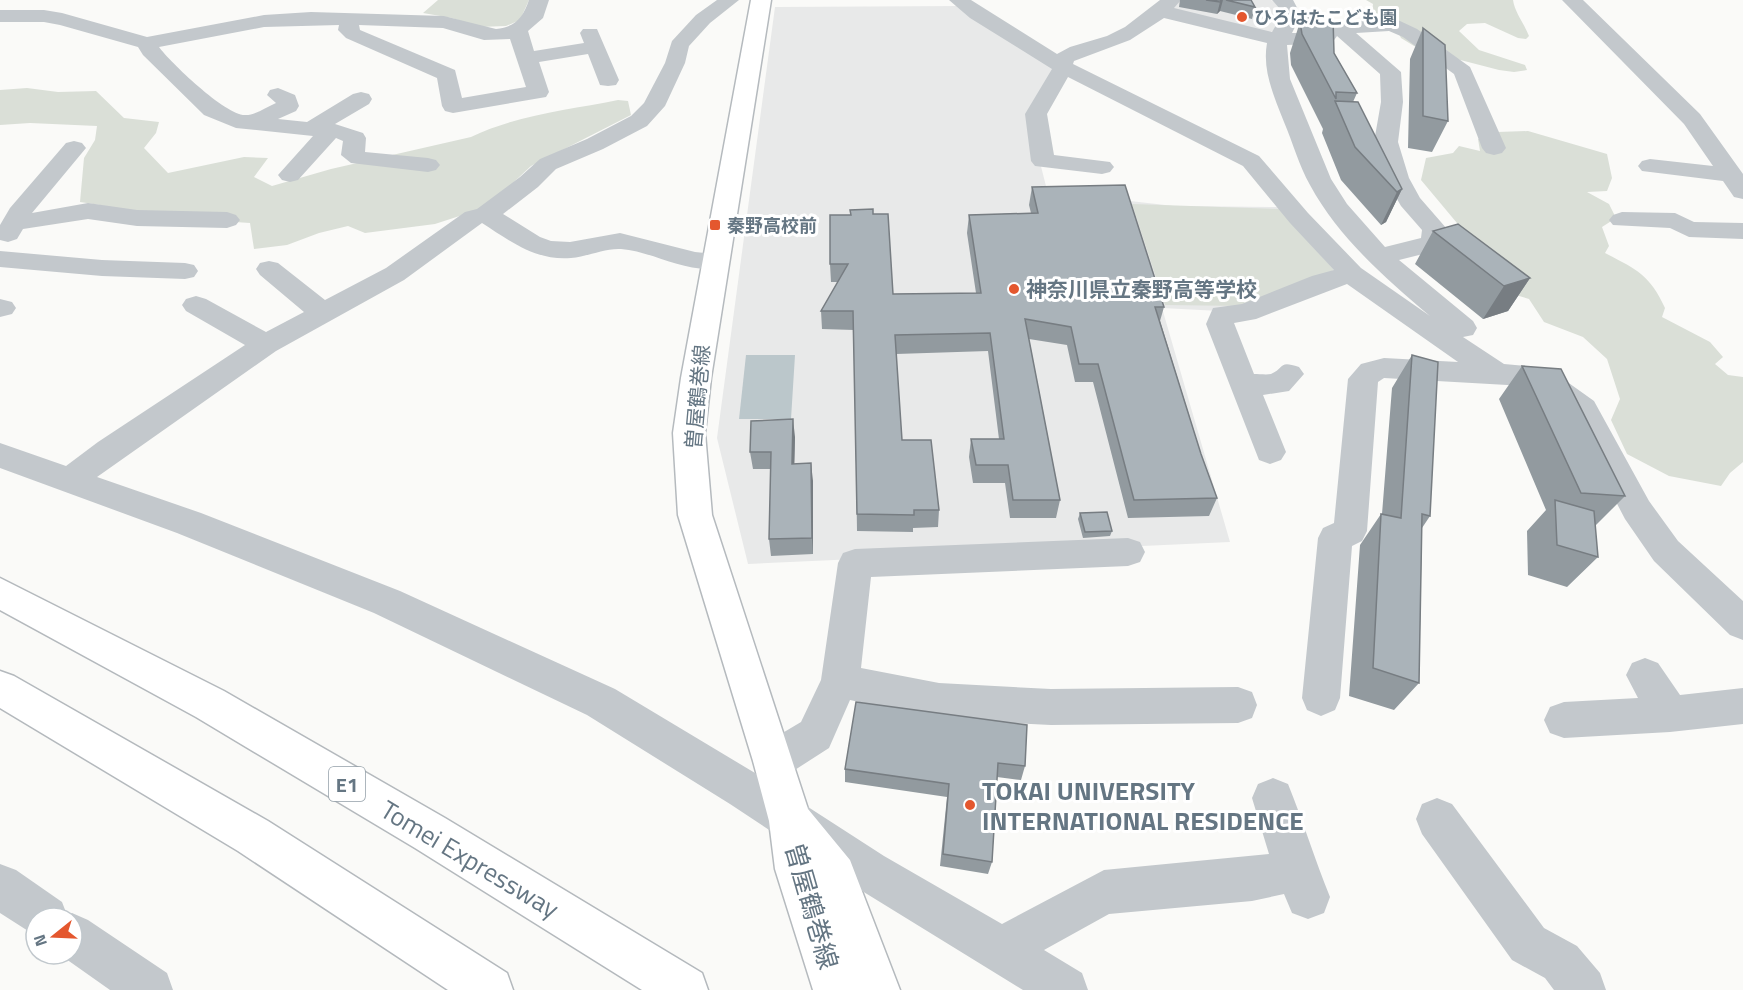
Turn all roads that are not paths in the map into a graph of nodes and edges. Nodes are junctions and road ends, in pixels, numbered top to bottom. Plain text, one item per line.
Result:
1 (295, 0) edge
2 (539, 0) edge
3 (729, 0) edge
4 (761, 0) edge
5 (959, 0) edge
6 (1282, 0) edge
7 (1572, 0) edge
8 (1166, 5) edge
9 (0, 16) edge
10 (350, 20) junction
11 (264, 21) junction
12 (517, 29) junction
13 (1348, 37) dead end
14 (1278, 39) junction
15 (147, 43) junction
16 (527, 58) junction
17 (1064, 67) junction
18 (608, 80) dead end
19 (278, 95) dead end
20 (361, 99) dead end
21 (250, 123) junction
22 (322, 129) junction
23 (74, 148) dead end
24 (1494, 148) dead end
25 (428, 165) dead end
26 (1650, 166) dead end
27 (1102, 167) dead end
28 (290, 176) dead end
29 (1737, 184) edge
30 (486, 214) junction
31 (227, 220) dead end
32 (1622, 220) dead end
33 (1743, 231) edge
34 (7, 232) edge
35 (1380, 256) junction
36 (0, 259) edge
37 (715, 261) junction
38 (269, 269) dead end
39 (185, 271) dead end
40 (1352, 274) junction
41 (196, 305) dead end
42 (322, 313) junction
43 (266, 344) junction
44 (1290, 374) dead end
45 (1513, 375) junction
46 (1244, 385) junction
47 (1270, 452) dead end
48 (0, 455) edge
49 (69, 482) junction
50 (1128, 552) dead end
51 (0, 593) edge
52 (1743, 624) edge
53 (1645, 675) dead end
54 (840, 681) junction
55 (0, 688) edge
56 (1321, 698) dead end
57 (1238, 705) dead end
58 (1743, 706) edge
59 (1670, 714) junction
60 (1564, 720) dead end
61 (773, 761) junction
62 (1273, 798) dead end
63 (1437, 819) dead end
64 (790, 821) junction
65 (0, 886) edge
66 (29, 906) edge
67 (84, 944) edge
68 (1001, 949) junction
69 (150, 990) edge
70 (490, 990) edge
71 (685, 990) edge
72 (836, 990) edge
73 (877, 990) edge
74 (1065, 990) edge
75 (1583, 990) edge

1 - 11 street
2 - 12 street
3 - 30 street
4 - 37 main road, 曽屋鶴巻線
5 - 17 street
6 - 14 street
7 - 29 street
8 - 14 street
8 - 17 street
9 - 15 street
10 - 11 street
10 - 12 street
10 - 16 street
11 - 15 street
12 - 16 street
13 - 35 street
14 - 24 street
14 - 35 street
15 - 21 street
16 - 18 street
17 - 27 street
17 - 40 street
19 - 21 street
20 - 22 street
21 - 22 street
22 - 25 street
22 - 28 street
23 - 34 street
26 - 29 street
30 - 37 street
30 - 42 street
31 - 34 street
32 - 33 street
35 - 45 street
36 - 39 street
37 - 61 main road, 曽屋鶴巻線
38 - 42 street
40 - 45 street
40 - 46 street
41 - 43 street
42 - 43 street
43 - 49 street
44 - 46 street
45 - 52 street
45 - 56 street
46 - 47 street
48 - 49 street
49 - 64 street
50 - 54 street
51 - 71 main road, Tomei Expressway / E1
53 - 59 street
54 - 57 street
54 - 61 street
55 - 70 main road
58 - 59 street
59 - 60 street
61 - 64 main road, 曽屋鶴巻線
62 - 68 street
63 - 75 street
64 - 68 street
64 - 72 main road, 曽屋鶴巻線
64 - 73 main road, 曽屋鶴巻線
65 - 66 street
67 - 69 street
68 - 74 street

